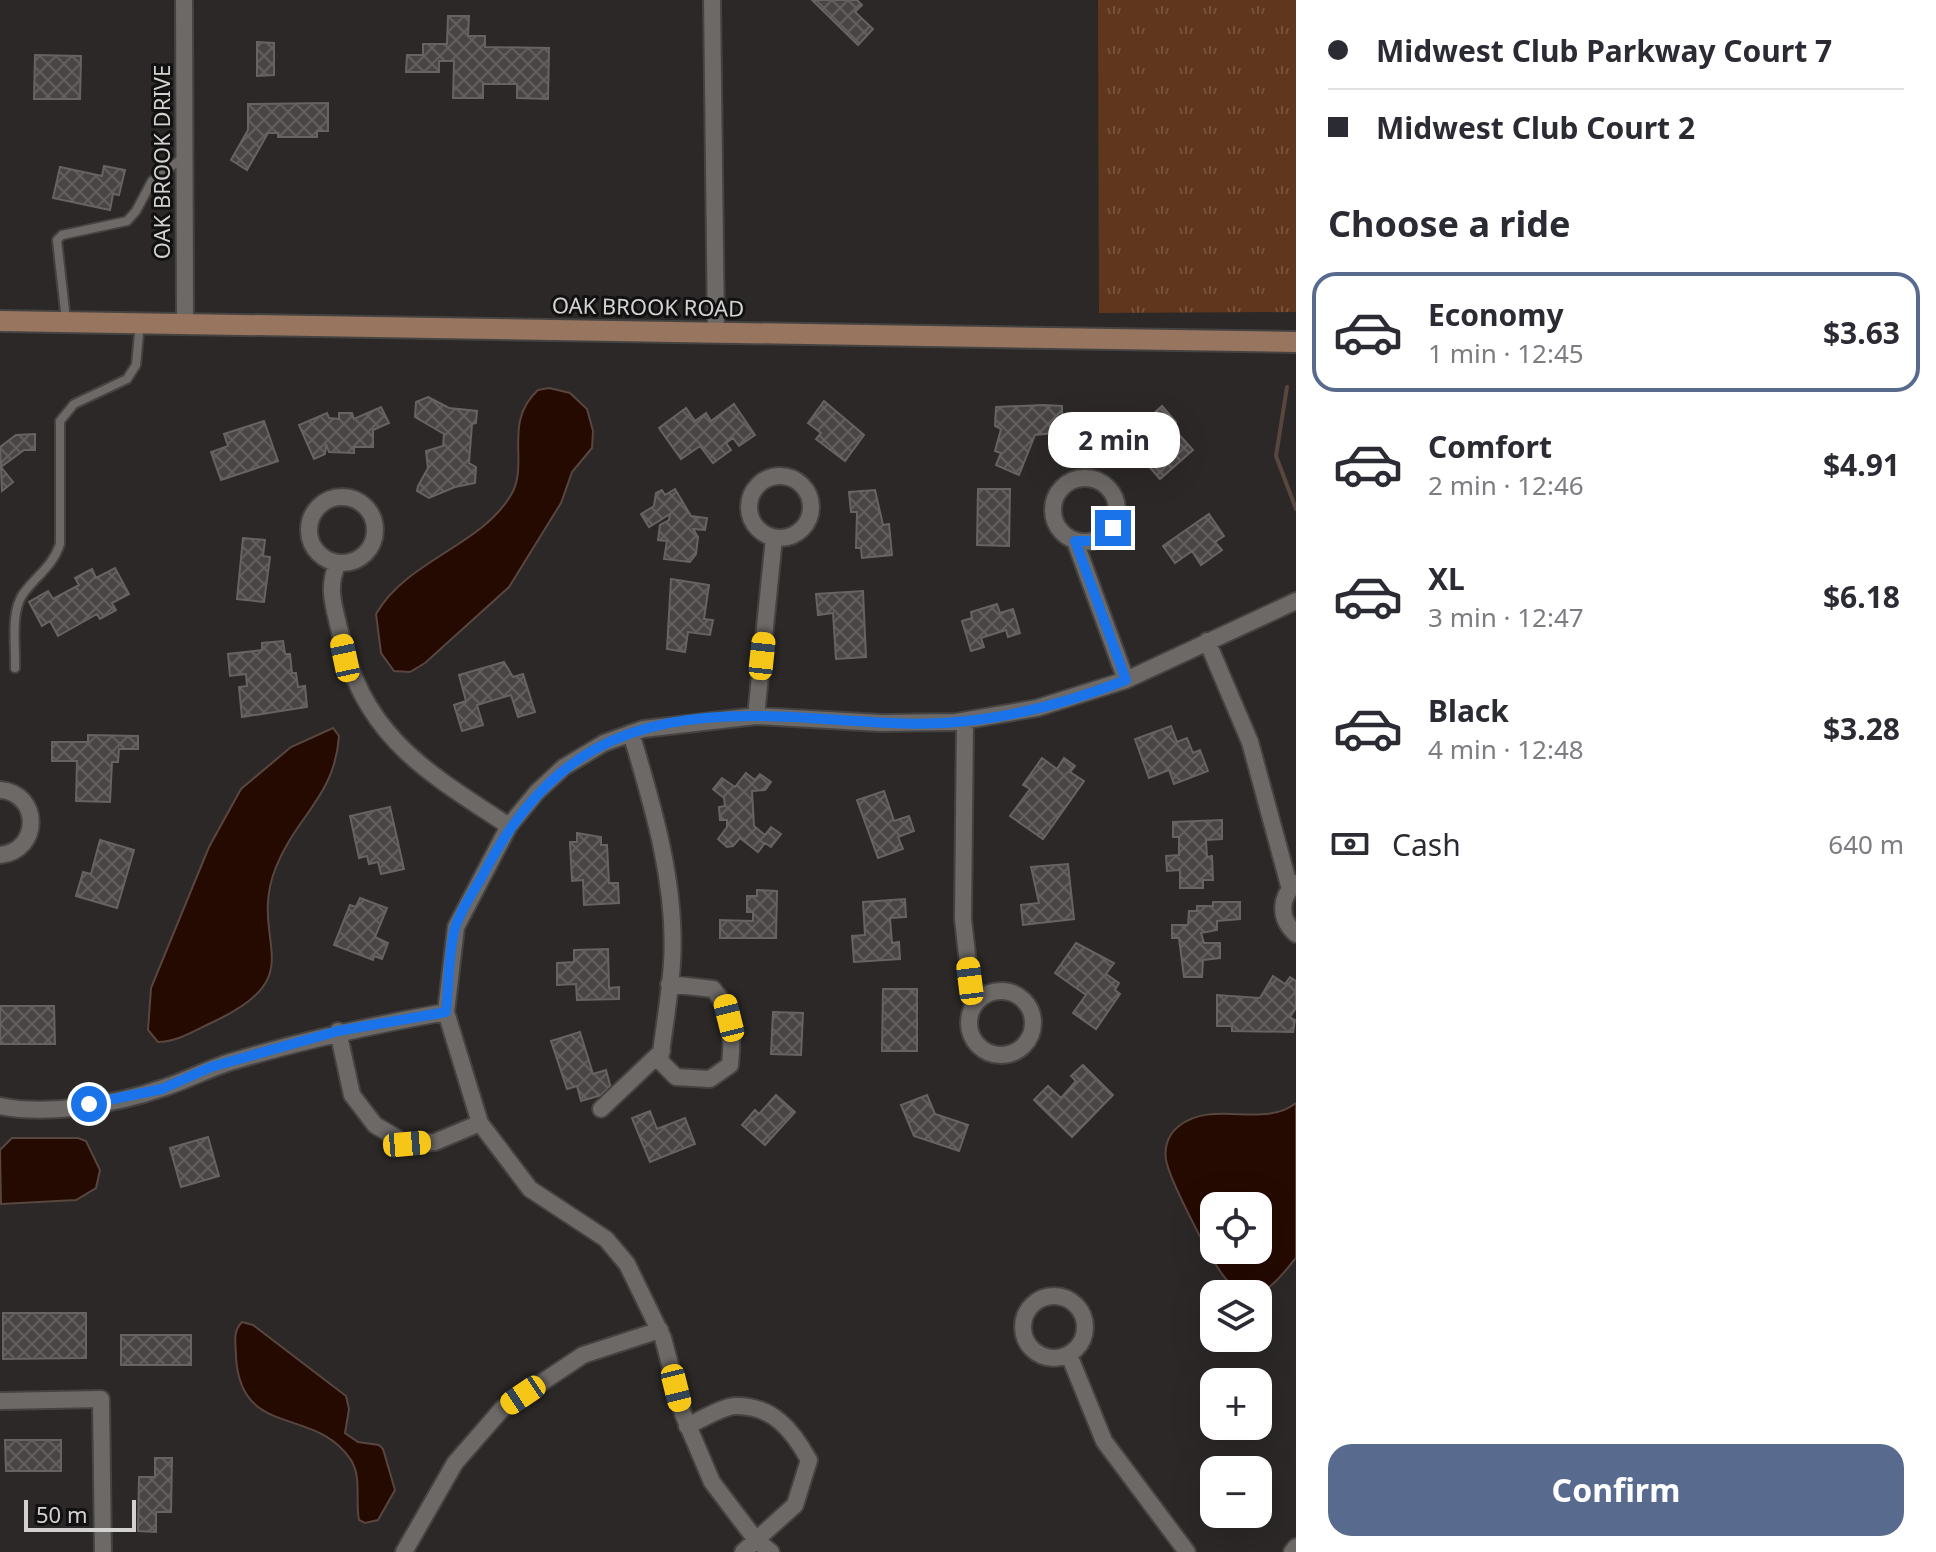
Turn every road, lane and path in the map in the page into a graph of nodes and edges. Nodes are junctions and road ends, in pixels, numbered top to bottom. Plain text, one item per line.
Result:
1 (184, 0) edge
2 (712, 0) edge
3 (184, 157) junction
4 (0, 321) edge
5 (67, 322) junction
6 (140, 323) junction
7 (185, 324) junction
8 (716, 333) junction
9 (1296, 342) edge
10 (774, 538) dead end
11 (1075, 541) junction
12 (338, 563) junction
13 (1296, 601) edge
14 (1207, 641) junction
15 (15, 668) dead end
16 (1126, 680) junction
17 (756, 716) junction
18 (965, 721) junction
19 (631, 733) junction
20 (0, 790) edge
21 (509, 826) junction
22 (0, 855) edge
23 (1293, 886) edge
24 (1296, 934) edge
25 (669, 984) junction
26 (979, 1000) dead end
27 (446, 1012) junction
28 (338, 1031) junction
29 (662, 1051) junction
30 (0, 1106) edge
31 (601, 1109) dead end
32 (480, 1123) junction
33 (660, 1330) junction
34 (1069, 1355) dead end
35 (0, 1401) edge
36 (687, 1426) junction
37 (756, 1540) junction
38 (1296, 1547) edge
39 (103, 1552) edge
40 (404, 1552) edge
41 (743, 1552) edge
42 (771, 1552) edge
43 (1187, 1552) edge
44 (1292, 1552) edge

1 - 3 street, OAK BROOK DRIVE
2 - 8 street
3 - 5 lane
3 - 7 street, OAK BROOK DRIVE
4 - 5 main road, OAK BROOK ROAD
5 - 6 main road, OAK BROOK ROAD
6 - 7 main road, OAK BROOK ROAD
6 - 15 lane
7 - 8 main road, OAK BROOK ROAD
8 - 9 main road, OAK BROOK ROAD
10 - 17 street
11 - 11 street
11 - 16 street
12 - 12 street
12 - 21 street
13 - 14 street
14 - 16 street
14 - 23 street
16 - 18 street
17 - 18 street
17 - 19 street
18 - 26 street
19 - 21 street
19 - 25 street
20 - 22 street
21 - 27 street
23 - 24 street
25 - 29 street
25 - 29 street
27 - 28 street
27 - 32 street
28 - 30 street
28 - 32 street
29 - 31 street
32 - 33 street
33 - 36 street
33 - 40 street
34 - 43 street
35 - 39 street
36 - 37 street
36 - 37 street
37 - 41 street
37 - 42 street
38 - 44 street

